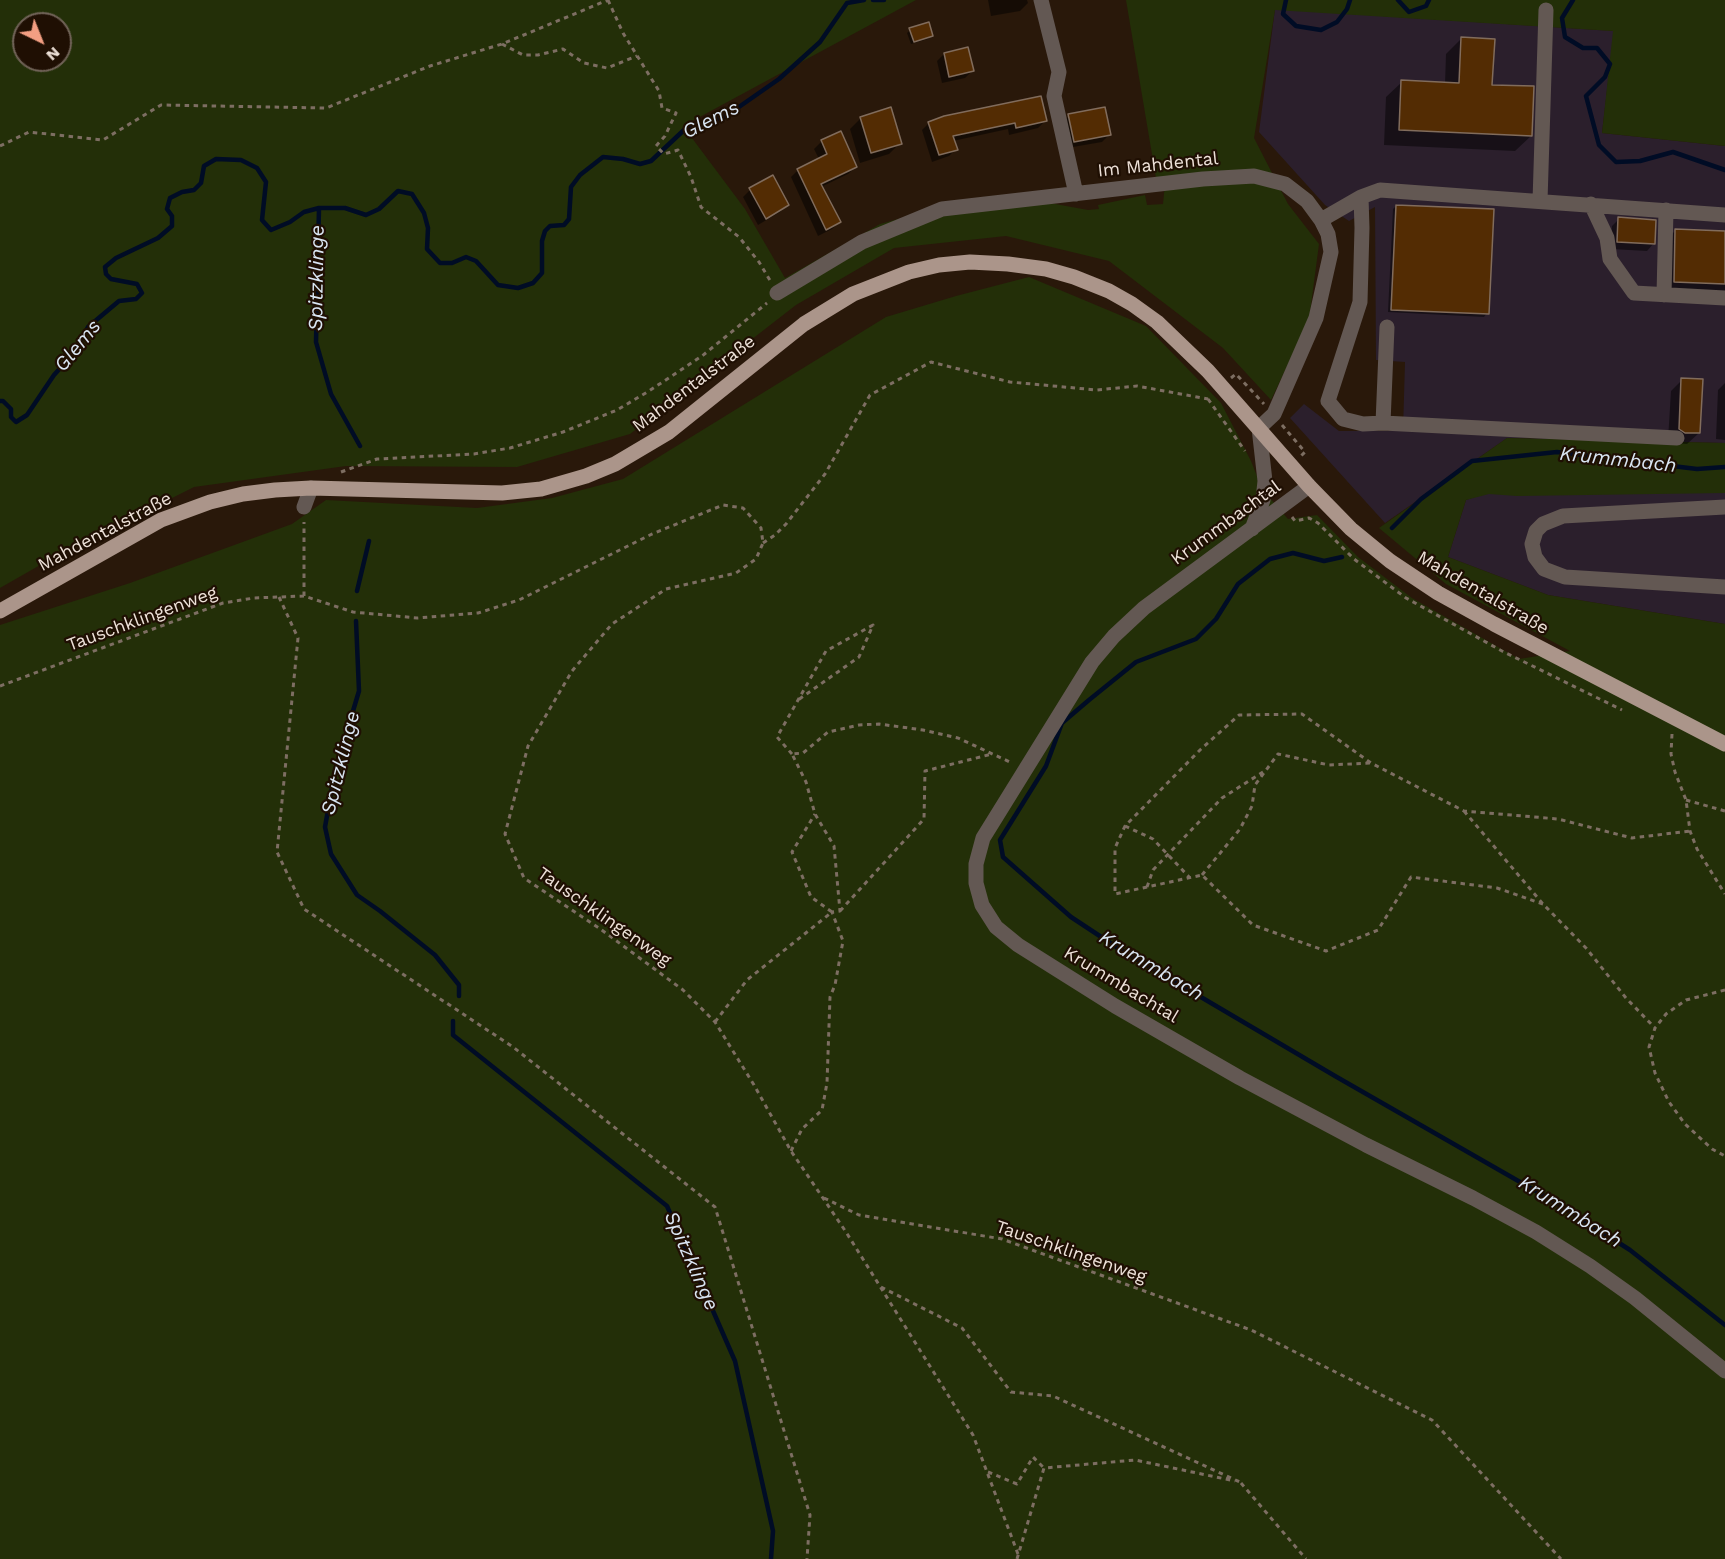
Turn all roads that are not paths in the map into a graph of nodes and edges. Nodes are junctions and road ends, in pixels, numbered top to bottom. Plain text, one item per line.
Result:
1 (1041, 0) edge
2 (1546, 10) dead end
3 (1076, 194) junction
4 (1361, 197) junction
5 (1540, 201) junction
6 (1591, 204) junction
7 (1666, 210) junction
8 (1725, 215) edge
9 (1321, 220) junction
10 (777, 294) road end
11 (1664, 295) junction
12 (1725, 298) edge
13 (1387, 327) dead end
14 (1383, 423) junction
15 (1259, 428) junction
16 (1677, 438) dead end
17 (1309, 486) junction
18 (312, 488) junction
19 (304, 507) road end
20 (1725, 507) edge
21 (1252, 529) junction
22 (1725, 587) edge
23 (0, 611) edge
24 (1725, 744) edge
25 (1725, 1371) edge

1 - 3 street
2 - 5 street
3 - 9 street, Im Mahdental
3 - 10 street, Im Mahdental
4 - 5 street
4 - 9 street
4 - 14 street
5 - 6 street
6 - 7 street
6 - 11 street
7 - 8 street
7 - 11 street
9 - 15 street, Im Mahdental
11 - 12 street
13 - 14 street
14 - 16 street
15 - 17 main road, Mahdentalstraße
15 - 18 main road, Mahdentalstraße
15 - 21 street
17 - 21 street, Krummbachtal
17 - 24 main road, Mahdentalstraße
18 - 19 street
18 - 23 main road, Mahdentalstraße
20 - 22 street
21 - 25 street, Krummbachtal

